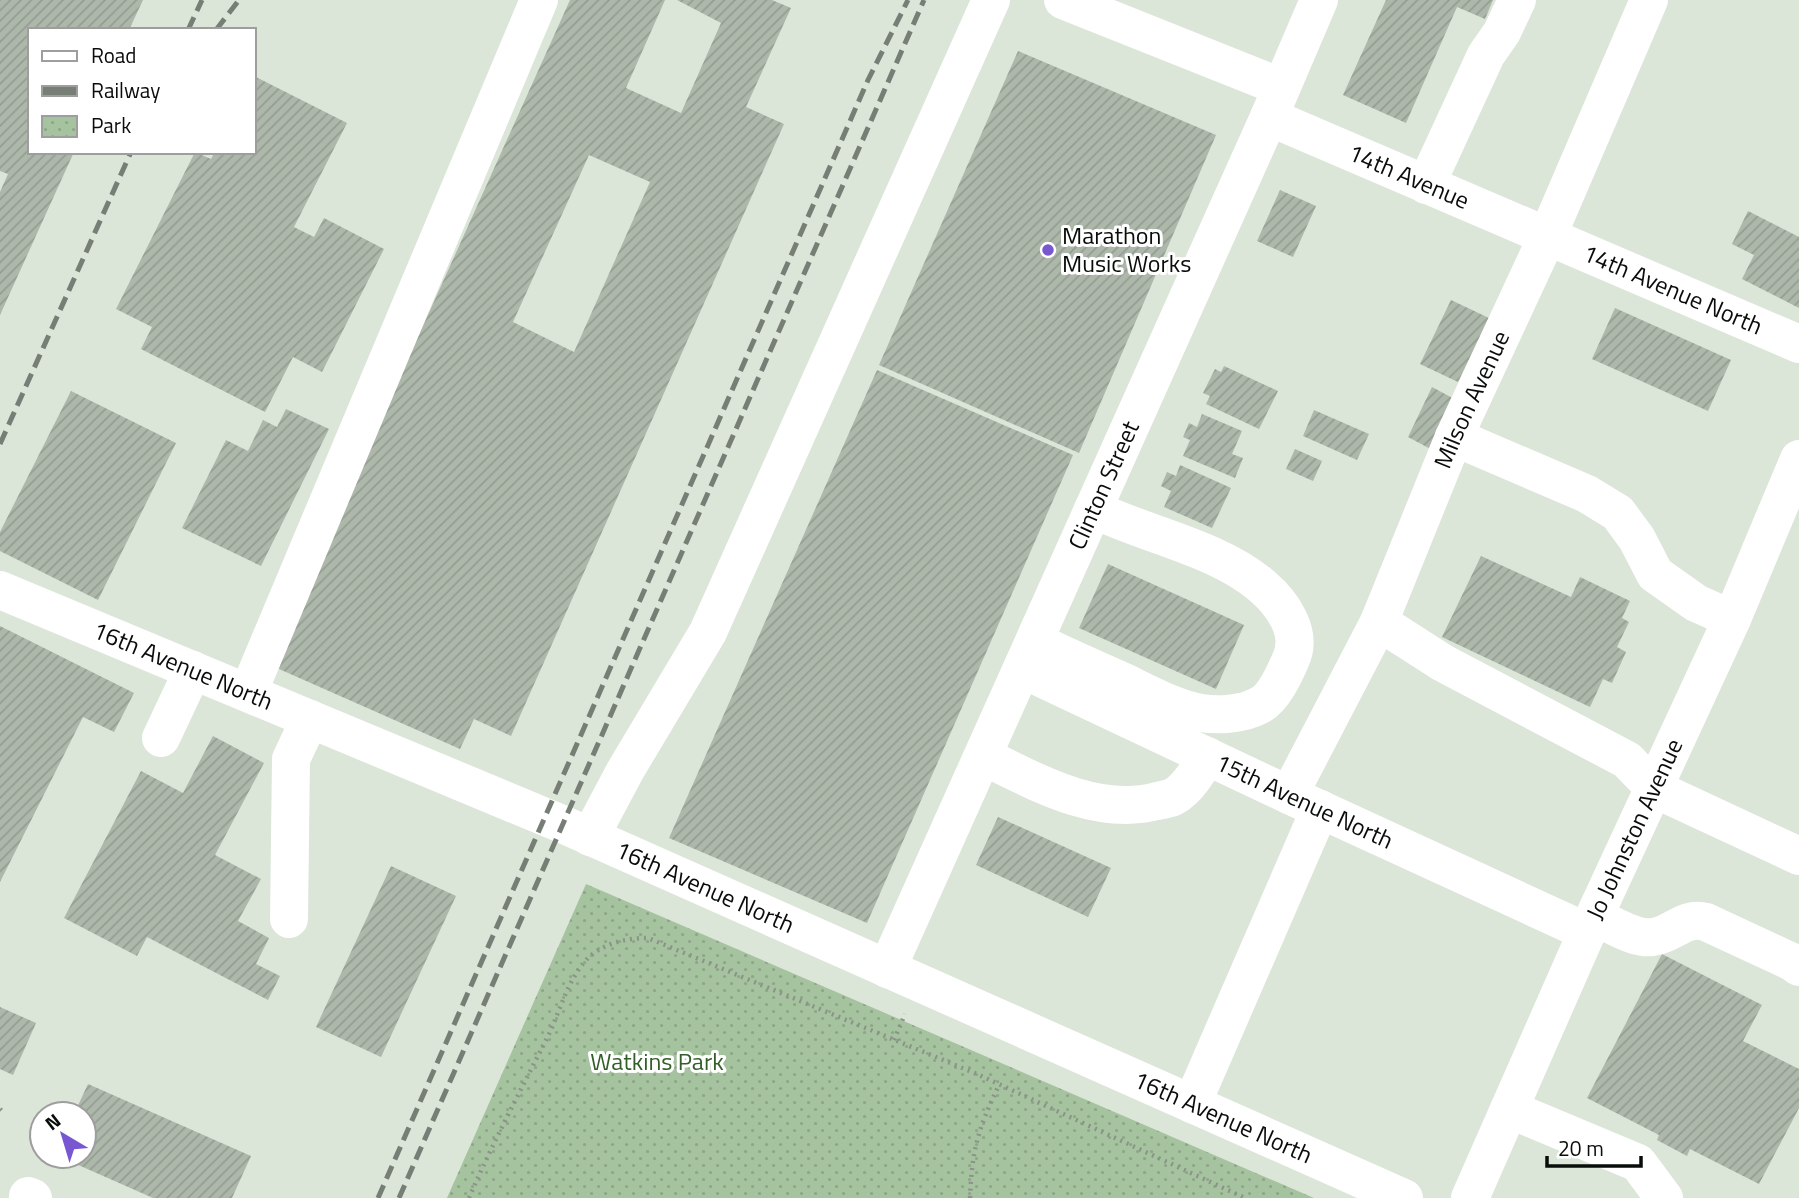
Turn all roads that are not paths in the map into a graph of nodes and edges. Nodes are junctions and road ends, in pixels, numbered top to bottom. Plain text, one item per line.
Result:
1 (539, 0) edge
2 (991, 0) edge
3 (1063, 0) edge
4 (1319, 0) edge
5 (1517, 0) edge
6 (1649, 0) edge
7 (1275, 102) junction
8 (1426, 185) junction
9 (1548, 237) junction
10 (1799, 344) edge
11 (1454, 437) junction
12 (1799, 459) edge
13 (1093, 509) junction
14 (0, 590) edge
15 (1732, 619) junction
16 (1378, 622) junction
17 (1029, 655) junction
18 (193, 670) junction
19 (248, 693) junction
20 (310, 719) junction
21 (161, 738) dead end
22 (983, 756) junction
23 (1207, 756) junction
24 (1655, 789) junction
25 (1304, 802) junction
26 (590, 837) junction
27 (1799, 856) edge
28 (289, 919) dead end
29 (1591, 924) junction
30 (1799, 967) edge
31 (887, 968) junction
32 (1192, 1104) junction
33 (1509, 1109) junction
34 (1404, 1198) edge
35 (1470, 1198) edge
36 (1664, 1198) edge

1 - 19 street
2 - 26 street
3 - 7 street, 14th Avenue
4 - 7 street, Clinton Street
5 - 8 street
6 - 9 street, Milson Avenue
7 - 8 street, 14th Avenue
7 - 13 street, Clinton Street
8 - 9 street, 14th Avenue
9 - 10 street, 14th Avenue North
9 - 11 street, Milson Avenue
11 - 15 street
11 - 16 street, Milson Avenue
12 - 15 street, Jo Johnston Avenue
13 - 17 street, Clinton Street
13 - 17 street
14 - 18 street, 16th Avenue North
15 - 24 street, Jo Johnston Avenue
16 - 24 street
16 - 25 street, Milson Avenue
17 - 22 street, Clinton Street
17 - 23 street, 15th Avenue North
18 - 19 street, 16th Avenue North
18 - 21 street
19 - 20 street, 16th Avenue North
20 - 26 street, 16th Avenue North
20 - 28 street
22 - 23 street
22 - 31 street, Clinton Street
23 - 25 street, 15th Avenue North
24 - 27 street
24 - 29 street, Jo Johnston Avenue
25 - 29 street, 15th Avenue North
25 - 32 street, Milson Avenue
26 - 31 street, 16th Avenue North
29 - 30 street, 15th Avenue North
29 - 33 street, Jo Johnston Avenue
31 - 32 street, 16th Avenue North
32 - 34 street, 16th Avenue North
33 - 35 street, Jo Johnston Avenue
33 - 36 street

